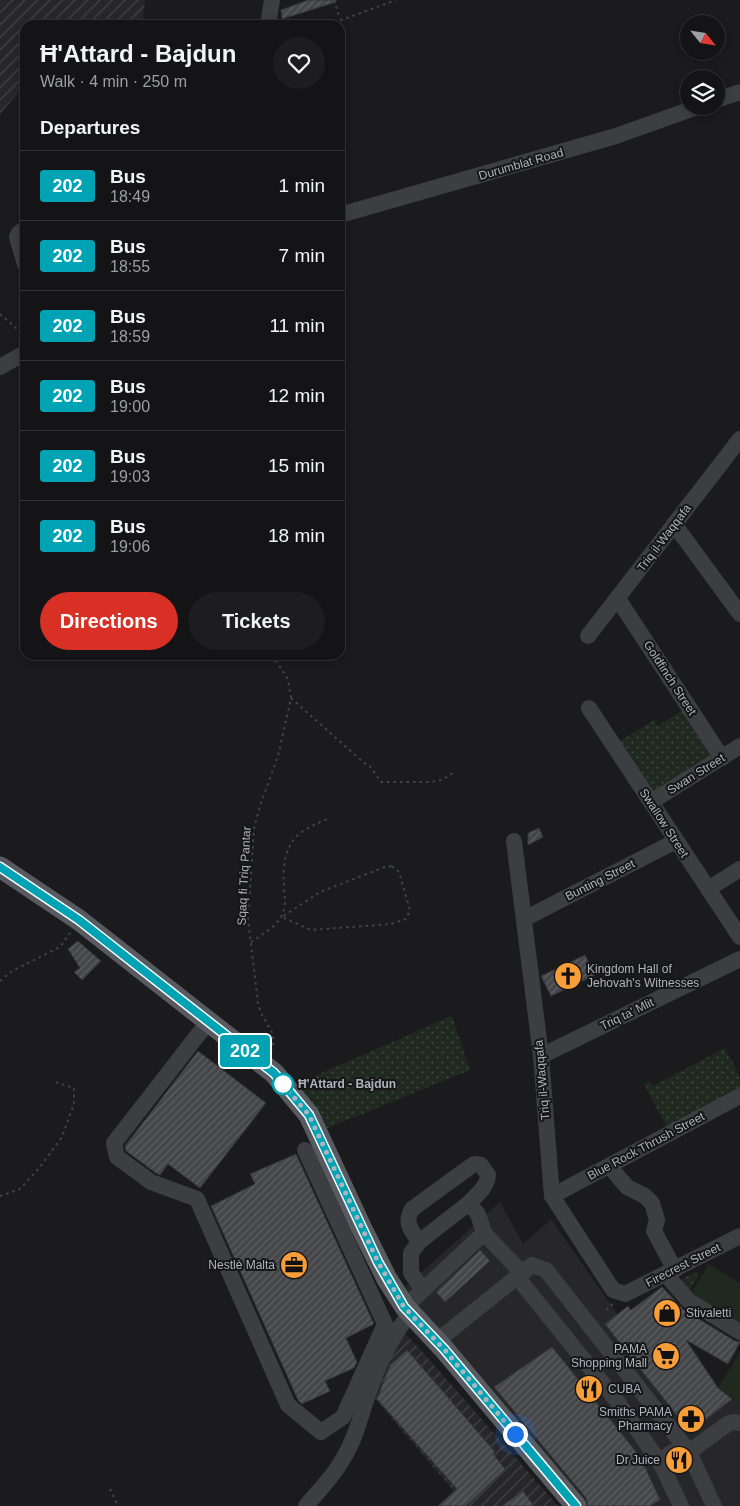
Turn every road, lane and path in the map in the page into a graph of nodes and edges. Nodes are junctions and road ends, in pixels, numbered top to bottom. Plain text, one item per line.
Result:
1 (272, 0) edge
2 (334, 0) edge
3 (396, 0) edge
4 (269, 20) edge
5 (340, 20) joint
6 (740, 92) edge
7 (725, 97) edge
8 (680, 113) edge
9 (345, 215) edge
10 (20, 232) edge
11 (20, 247) edge
12 (0, 314) edge
13 (20, 332) edge
14 (20, 356) edge
15 (0, 368) edge
16 (740, 439) edge
17 (674, 524) junction
18 (618, 599) junction
19 (739, 609) edge
20 (588, 636) dead end
21 (275, 660) edge
22 (291, 698) junction
23 (589, 708) dead end
24 (740, 746) edge
25 (722, 758) junction
26 (453, 773) dead end
27 (651, 802) junction
28 (329, 818) dead end
29 (676, 840) junction
30 (514, 841) dead end
31 (0, 867) edge
32 (740, 869) edge
33 (708, 889) junction
34 (282, 917) junction
35 (524, 919) junction
36 (79, 920) junction
37 (740, 937) edge
38 (251, 942) junction
39 (740, 958) edge
40 (0, 981) edge
41 (208, 1022) junction
42 (541, 1056) junction
43 (274, 1073) junction
44 (55, 1082) dead end
45 (740, 1096) edge
46 (305, 1150) dead end
47 (611, 1165) junction
48 (0, 1196) edge
49 (552, 1196) junction
50 (469, 1203) junction
51 (484, 1233) junction
52 (739, 1237) edge
53 (419, 1242) junction
54 (524, 1272) junction
55 (670, 1272) junction
56 (423, 1290) junction
57 (625, 1294) joint
58 (407, 1311) junction
59 (390, 1328) junction
60 (740, 1332) edge
61 (440, 1345) junction
62 (740, 1423) edge
63 (689, 1452) junction
64 (661, 1464) junction
65 (110, 1489) dead end
66 (118, 1506) edge
67 (306, 1506) edge
68 (576, 1506) edge
69 (681, 1506) edge
70 (714, 1506) edge

1 - 4 street
2 - 5 path
3 - 5 path
6 - 7 street
8 - 9 street, Durumblat Road
10 - 11 street
12 - 13 path
14 - 15 street
16 - 17 street, Triq il-Waqqafa
17 - 18 street, Triq il-Waqqafa
17 - 19 street
18 - 20 street, Triq il-Waqqafa
18 - 25 street, Goldfinch Street
21 - 22 path, Sqaq fi Triq Pantar
22 - 26 path
22 - 38 path, Sqaq fi Triq Pantar
23 - 27 street, Swallow Street
24 - 25 street, Swan Street
25 - 27 street, Swan Street
27 - 29 street, Swallow Street
28 - 34 path
29 - 33 street, Swallow Street
29 - 35 street, Bunting Street
30 - 35 street, Triq il-Waqqafa
31 - 36 main road
32 - 33 street
33 - 37 street, Swallow Street
34 - 34 path
34 - 38 path
35 - 42 street, Triq il-Waqqafa
36 - 40 path
36 - 41 main road
38 - 43 path, Sqaq fi Triq Pantar
39 - 42 street, Triq ta' Mlit
41 - 43 main road
41 - 59 street
42 - 49 street, Triq il-Waqqafa
43 - 58 main road
44 - 48 path
45 - 47 street, Blue Rock Thrush Street
46 - 59 street
47 - 49 street, Blue Rock Thrush Street
47 - 55 street
49 - 57 street, Triq il-Waqqafa
50 - 51 street
50 - 53 street
50 - 53 street
51 - 54 street
51 - 56 street
52 - 55 street, Firecrest Street
53 - 56 street
54 - 61 street
54 - 63 street
54 - 64 street
55 - 57 street, Firecrest Street
55 - 60 street
56 - 58 street
58 - 59 street
58 - 61 main road
59 - 67 street
61 - 68 main road
62 - 63 street
63 - 64 street
63 - 70 street
64 - 69 street
65 - 66 path

